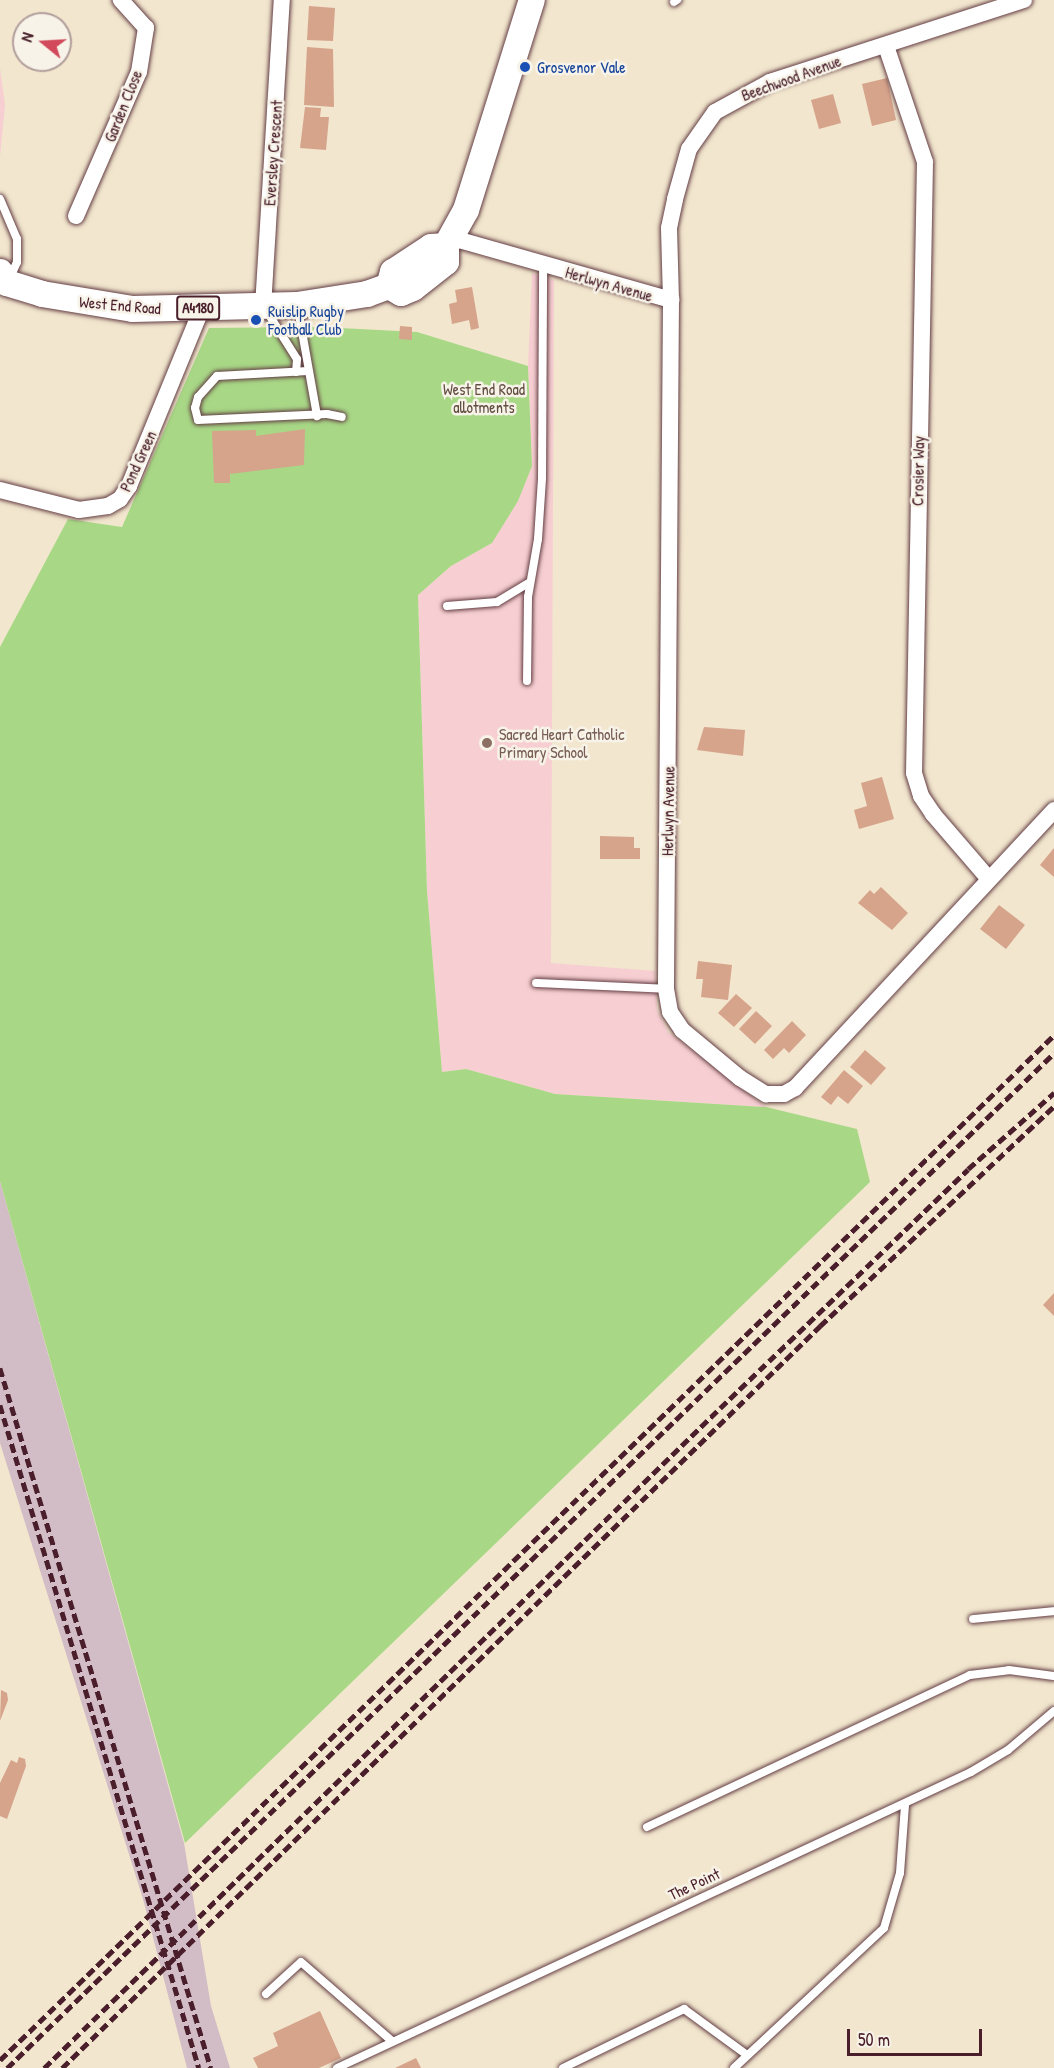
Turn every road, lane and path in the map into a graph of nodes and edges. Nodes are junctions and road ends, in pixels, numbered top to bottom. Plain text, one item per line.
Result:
1 (121, 0) edge
2 (282, 0) edge
3 (532, 0) edge
4 (1024, 0) edge
5 (885, 46) junction
6 (0, 199) edge
7 (76, 216) dead end
8 (449, 242) junction
9 (543, 266) junction
10 (4, 277) edge
11 (671, 300) junction
12 (297, 305) junction
13 (263, 307) junction
14 (202, 308) junction
15 (308, 371) junction
16 (296, 372) junction
17 (317, 416) junction
18 (342, 417) dead end
19 (0, 490) edge
20 (529, 583) junction
21 (447, 606) dead end
22 (527, 681) dead end
23 (1054, 810) edge
24 (988, 878) junction
25 (536, 983) dead end
26 (666, 989) junction
27 (1054, 1611) edge
28 (973, 1619) dead end
29 (1054, 1676) edge
30 (1054, 1711) edge
31 (905, 1804) junction
32 (647, 1827) dead end
33 (266, 1994) dead end
34 (392, 2041) junction
35 (747, 2055) junction
36 (337, 2068) edge
37 (563, 2068) edge
38 (734, 2068) edge

1 - 7 street, Garden Close
2 - 13 street, Eversley Crescent
3 - 8 main road
4 - 5 street, Beechwood Avenue
5 - 11 street, Beechwood Avenue
5 - 24 street, Crosier Way
6 - 10 lane
8 - 9 street, Herlwyn Avenue
8 - 12 main road, West End Road / A4180
9 - 11 street, Herlwyn Avenue
9 - 20 lane
10 - 14 main road, West End Road / A4180
11 - 26 street, Herlwyn Avenue
12 - 13 main road, West End Road / A4180
12 - 15 lane
13 - 14 main road, West End Road / A4180
13 - 16 lane
14 - 19 street, Pond Green
15 - 16 lane
15 - 17 lane
16 - 17 lane
17 - 18 lane
20 - 21 lane
20 - 22 lane
23 - 24 street, Herlwyn Avenue
24 - 26 street, Herlwyn Avenue
25 - 26 lane
27 - 28 lane
29 - 32 lane
30 - 31 lane, The Point
31 - 34 lane, The Point
31 - 35 lane
33 - 34 lane
34 - 36 lane, The Point
35 - 37 lane
35 - 38 lane

